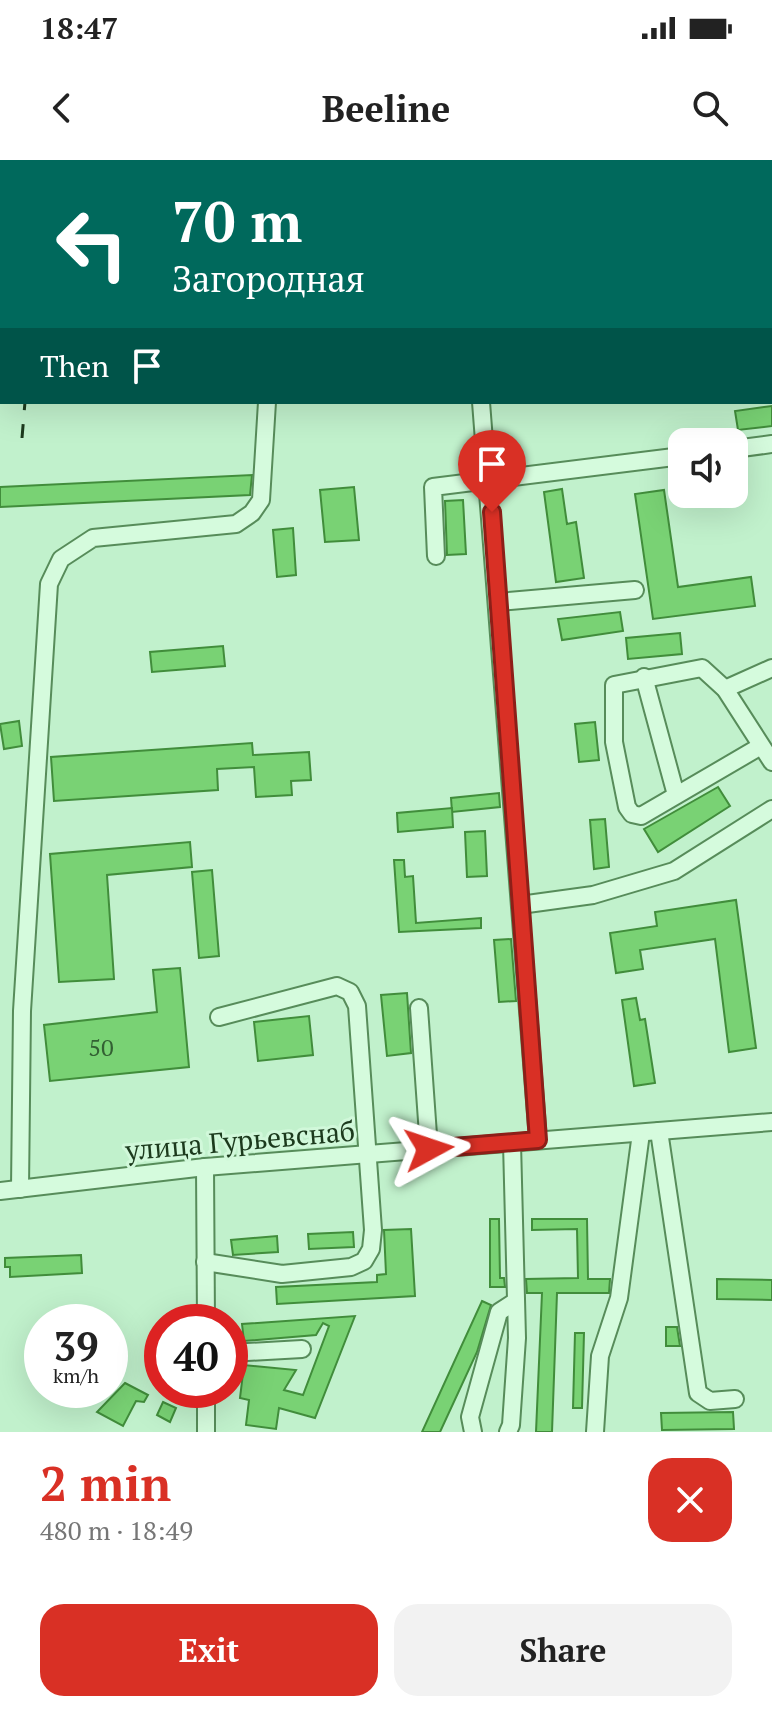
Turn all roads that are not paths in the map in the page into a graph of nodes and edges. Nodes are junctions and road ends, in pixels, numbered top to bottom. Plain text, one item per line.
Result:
1 (267, 404) edge
2 (481, 404) edge
3 (772, 444) edge
4 (748, 447) edge
5 (668, 458) edge
6 (490, 482) junction
7 (436, 556) dead end
8 (635, 590) dead end
9 (498, 602) junction
10 (772, 668) edge
11 (644, 677) junction
12 (725, 689) junction
13 (761, 746) junction
14 (772, 762) edge
15 (676, 795) junction
16 (772, 809) edge
17 (520, 905) junction
18 (419, 1008) dead end
19 (219, 1017) dead end
20 (772, 1122) edge
21 (659, 1131) junction
22 (641, 1133) junction
23 (538, 1140) junction
24 (512, 1143) junction
25 (429, 1149) junction
26 (365, 1154) junction
27 (205, 1167) junction
28 (20, 1189) junction
29 (0, 1191) edge
30 (205, 1262) junction
31 (516, 1301) junction
32 (206, 1304) edge
33 (302, 1349) dead end
34 (248, 1352) edge
35 (735, 1399) dead end
36 (206, 1408) edge
37 (206, 1432) edge
38 (473, 1432) edge
39 (508, 1432) edge
40 (595, 1432) edge

1 - 28 street
2 - 6 street
3 - 4 street
5 - 6 street
6 - 7 street
6 - 9 street
8 - 9 street
9 - 17 street
10 - 12 street
11 - 12 street
11 - 15 street
11 - 15 street
12 - 13 street
13 - 14 street
13 - 15 street
16 - 17 street
17 - 23 street
18 - 25 street
19 - 26 street
20 - 21 street, улица Гурьевснаб
21 - 22 street, улица Гурьевснаб
21 - 35 street
22 - 23 street, улица Гурьевснаб
22 - 40 street
23 - 24 street, улица Гурьевснаб
24 - 25 street, улица Гурьевснаб
24 - 31 street
25 - 26 street, улица Гурьевснаб
26 - 27 street, улица Гурьевснаб
26 - 30 street
27 - 28 street, улица Гурьевснаб
27 - 30 street
28 - 29 street, улица Гурьевснаб
30 - 32 street
31 - 38 street
31 - 39 street
33 - 34 street
36 - 37 street

